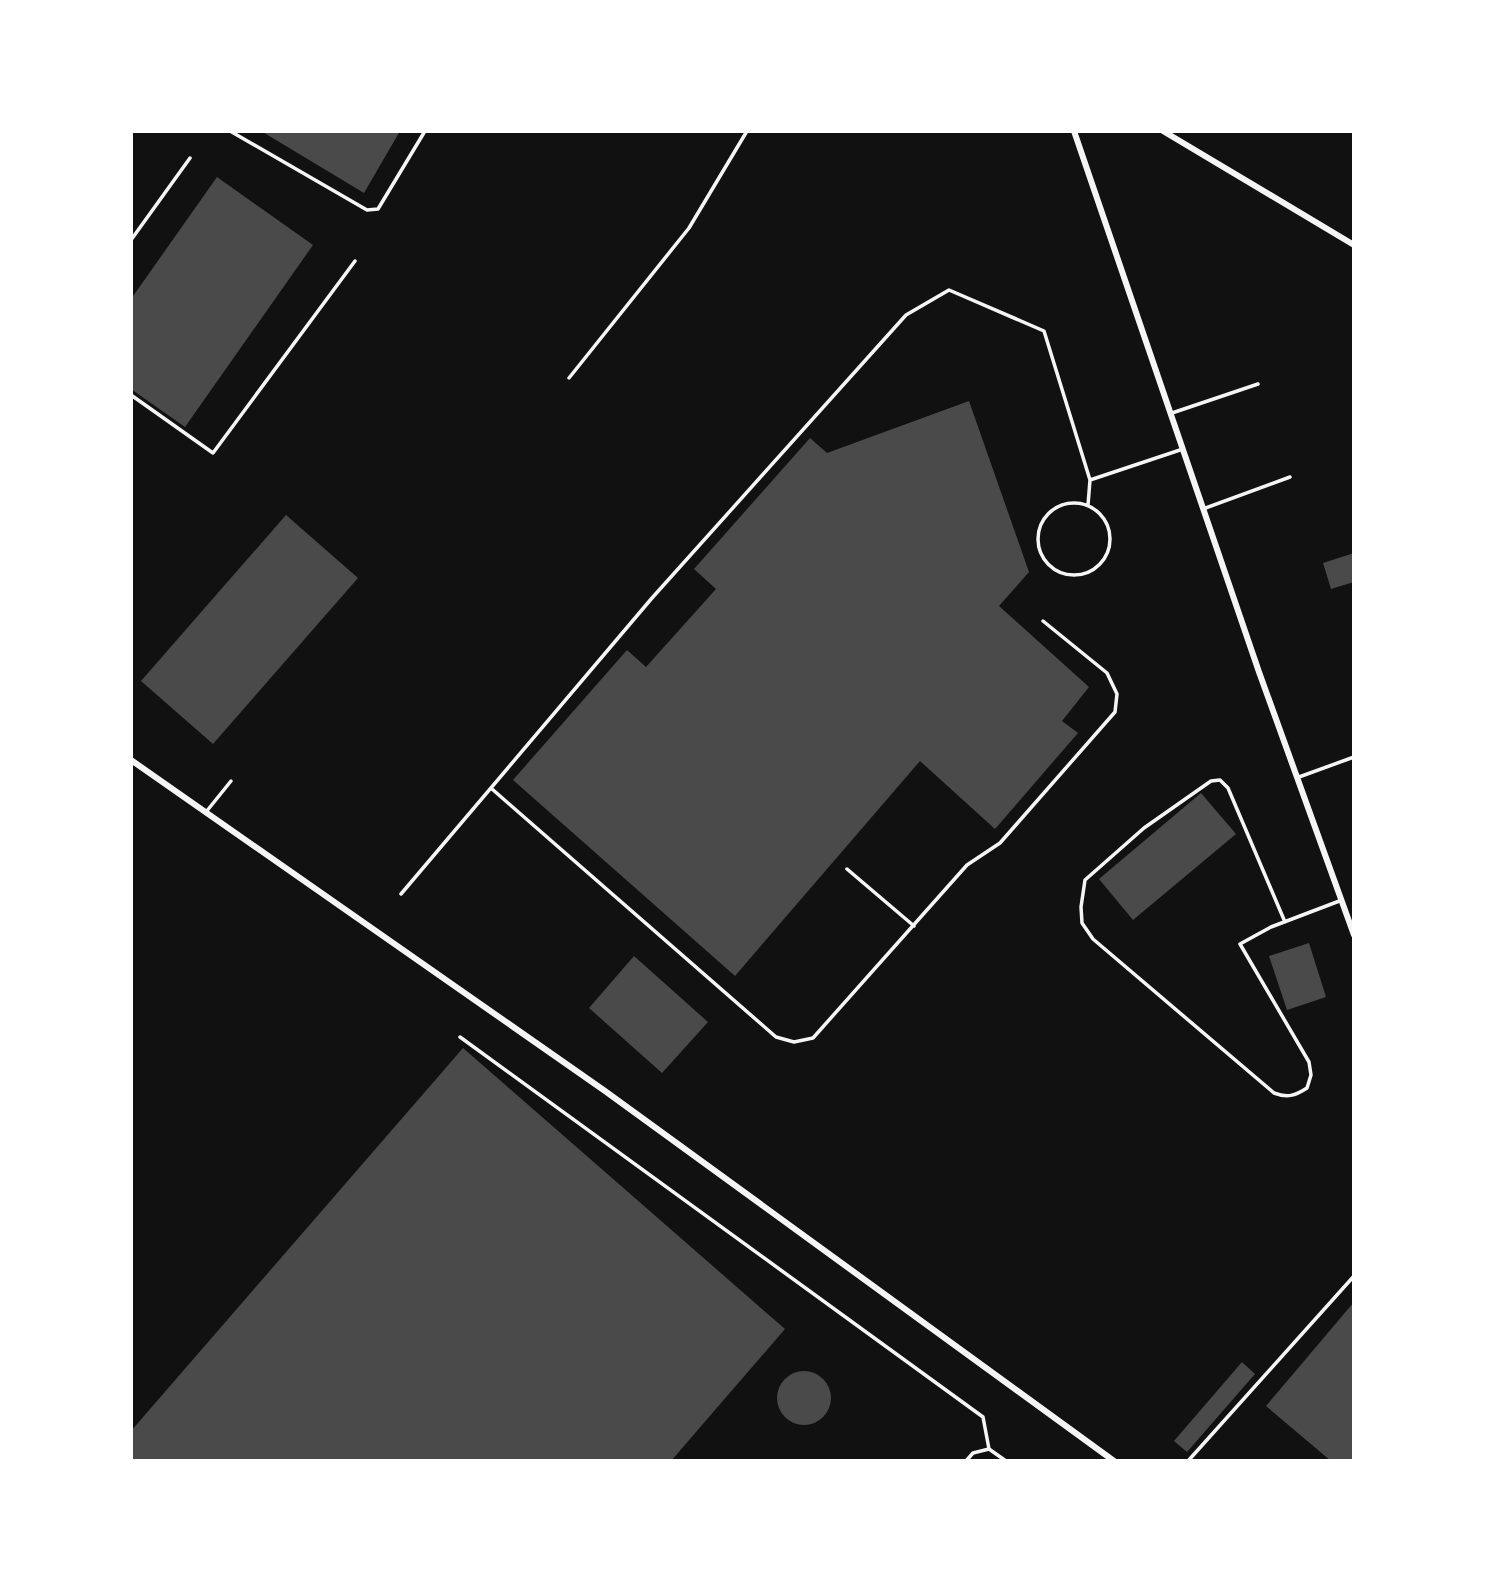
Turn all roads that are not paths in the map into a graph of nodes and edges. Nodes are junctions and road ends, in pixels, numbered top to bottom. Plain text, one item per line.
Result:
1 (230, 131) edge
2 (425, 131) edge
3 (747, 131) edge
4 (1074, 131) edge
5 (1163, 131) edge
6 (190, 158) dead end
7 (131, 240) edge
8 (1354, 245) edge
9 (355, 261) dead end
10 (569, 379) dead end
11 (1258, 384) dead end
12 (131, 395) edge
13 (1172, 413) junction
14 (1182, 449) junction
15 (1290, 477) dead end
16 (1090, 480) junction
17 (1088, 505) junction
18 (1203, 509) junction
19 (1043, 621) dead end
20 (1354, 757) edge
21 (131, 760) edge
22 (1299, 778) junction
23 (231, 781) dead end
24 (491, 788) junction
25 (205, 813) junction
26 (847, 869) dead end
27 (401, 894) dead end
28 (1342, 900) junction
29 (1350, 914) edge
30 (1285, 922) junction
31 (914, 926) junction
32 (1354, 935) edge
33 (460, 1037) dead end
34 (1354, 1276) edge
35 (989, 1449) junction
36 (966, 1461) edge
37 (1006, 1461) edge
38 (1114, 1461) edge
39 (1188, 1461) edge

1 - 2 lane
3 - 10 lane
4 - 13 street
5 - 8 street
6 - 7 lane
9 - 12 lane
11 - 13 lane
13 - 14 street
14 - 16 lane
14 - 18 street
15 - 18 lane
16 - 17 lane
16 - 24 lane
17 - 17 lane
18 - 22 street
19 - 31 lane
20 - 22 lane
21 - 25 street
22 - 28 street
23 - 25 lane
24 - 27 lane
24 - 31 lane
25 - 38 street
26 - 31 lane
28 - 29 street
28 - 30 lane
29 - 32 street
30 - 30 lane
33 - 35 lane
34 - 39 lane
35 - 36 lane
35 - 37 lane

